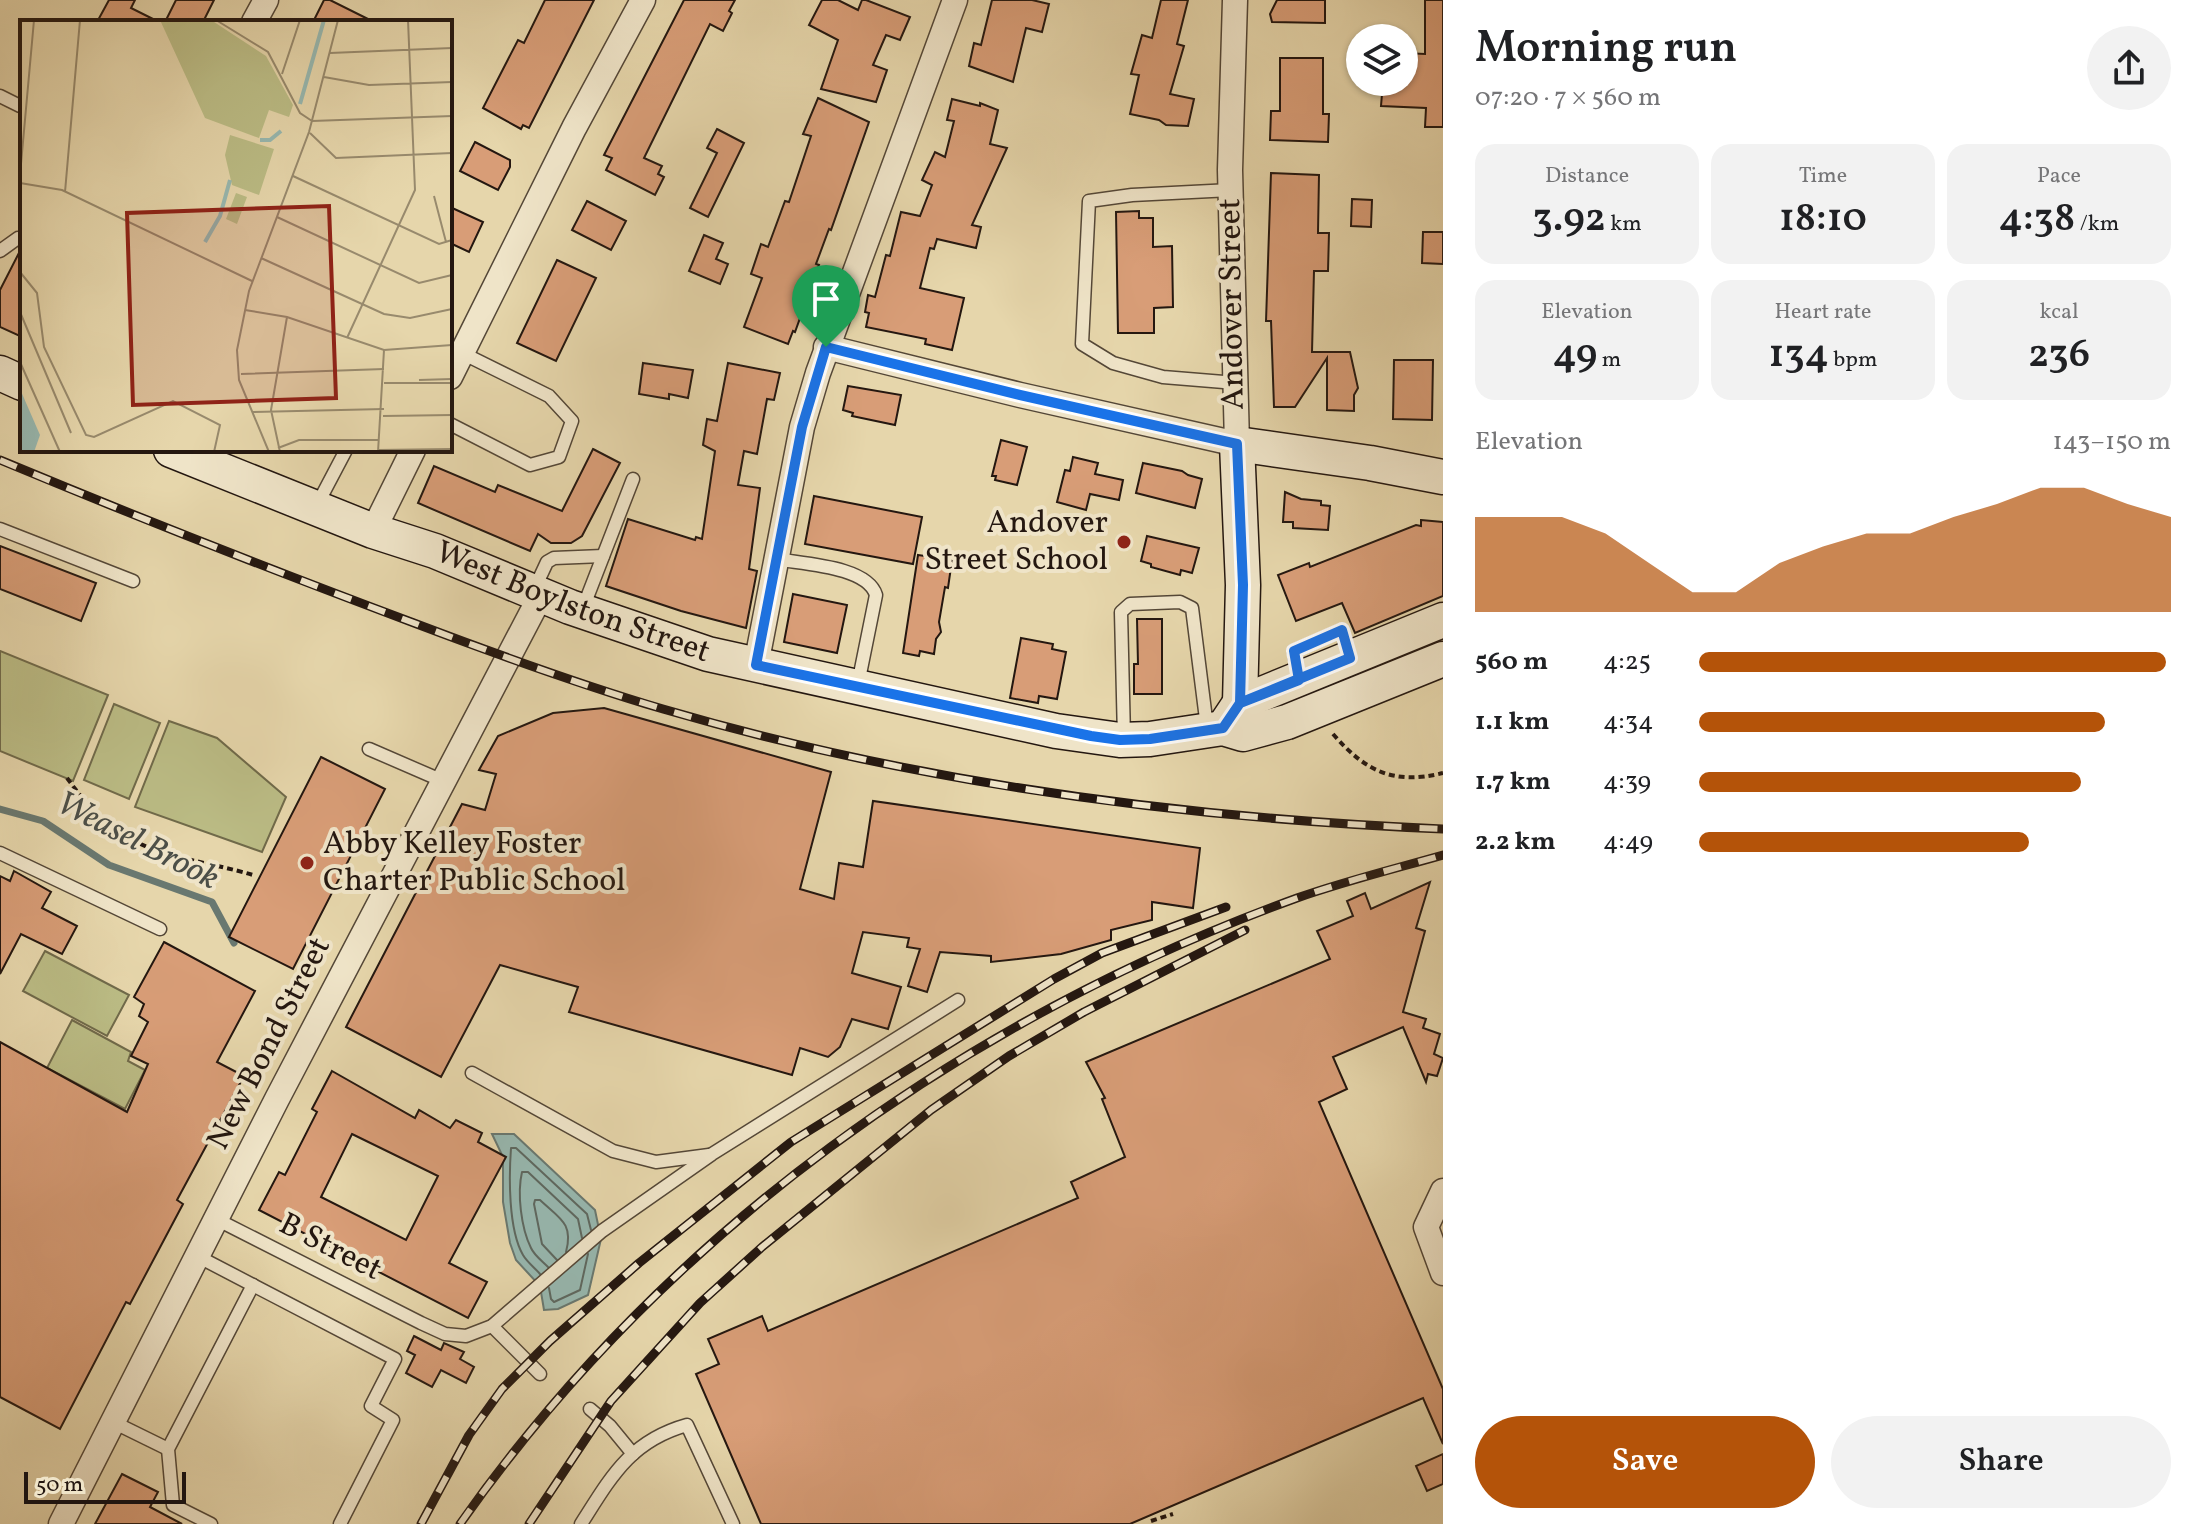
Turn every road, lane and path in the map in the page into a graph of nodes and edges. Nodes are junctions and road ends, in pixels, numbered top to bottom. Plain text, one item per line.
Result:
1 (266, 0) edge
2 (643, 0) edge
3 (955, 0) edge
4 (1235, 0) edge
5 (255, 20) edge
6 (0, 96) edge
7 (20, 106) dead end
8 (1231, 190) junction
9 (18, 238) dead end
10 (0, 251) edge
11 (826, 347) junction
12 (462, 353) junction
13 (0, 373) edge
14 (452, 373) edge
15 (20, 382) edge
16 (1236, 383) junction
17 (452, 425) edge
18 (1237, 444) junction
19 (345, 452) edge
20 (412, 452) edge
21 (189, 454) edge
22 (1443, 477) edge
23 (633, 479) dead end
24 (316, 508) junction
25 (0, 529) edge
26 (373, 531) junction
27 (603, 556) junction
28 (776, 559) junction
29 (133, 581) dead end
30 (537, 594) junction
31 (582, 611) junction
32 (1443, 620) edge
33 (1443, 659) edge
34 (756, 665) junction
35 (858, 687) junction
36 (1224, 720) junction
37 (1330, 730) dead end
38 (1124, 740) junction
39 (369, 749) dead end
40 (1443, 773) edge
41 (67, 778) dead end
42 (443, 781) junction
43 (0, 853) edge
44 (253, 875) dead end
45 (160, 929) dead end
46 (958, 1000) dead end
47 (472, 1073) dead end
48 (712, 1154) junction
49 (1443, 1191) edge
50 (216, 1219) junction
51 (197, 1256) junction
52 (1443, 1273) edge
53 (253, 1285) junction
54 (492, 1326) junction
55 (540, 1374) dead end
56 (590, 1409) dead end
57 (113, 1422) junction
58 (168, 1449) junction
59 (633, 1454) junction
60 (1173, 1514) dead end
61 (1151, 1521) dead end
62 (61, 1524) edge
63 (211, 1524) edge
64 (340, 1524) edge
65 (581, 1524) edge
66 (733, 1524) edge

1 - 5 street
2 - 12 street
3 - 11 street
4 - 8 street, Andover Street
6 - 7 lane
8 - 16 street, Andover Street
8 - 16 lane
9 - 10 lane
11 - 18 street
11 - 28 street
12 - 14 street
12 - 17 lane
13 - 15 main road
16 - 18 street, Andover Street
18 - 22 main road
18 - 36 main road, Andover Street
19 - 24 lane
20 - 26 street
21 - 24 main road, West Boylston Street
23 - 27 lane
24 - 26 main road, West Boylston Street
25 - 29 lane
26 - 30 main road, West Boylston Street
27 - 30 lane
27 - 31 lane
28 - 34 street
28 - 35 lane
30 - 31 main road, West Boylston Street
30 - 42 street, New Bond Street
31 - 34 main road, West Boylston Street
32 - 36 main road, West Boylston Street
33 - 36 main road, West Boylston Street
34 - 35 main road, West Boylston Street
35 - 38 main road, West Boylston Street
36 - 38 main road, West Boylston Street
36 - 38 lane
37 - 40 path
39 - 42 lane
41 - 44 path
42 - 50 street, New Bond Street
43 - 45 lane
46 - 48 lane
47 - 48 lane
48 - 54 lane
49 - 52 street
50 - 51 street, New Bond Street
50 - 54 lane, B Street
51 - 53 lane
51 - 57 street, New Bond Street
53 - 58 lane
53 - 64 lane
54 - 55 lane
56 - 59 lane
57 - 58 lane
57 - 62 street, New Bond Street
58 - 63 lane
59 - 65 lane
59 - 66 lane
60 - 61 path

